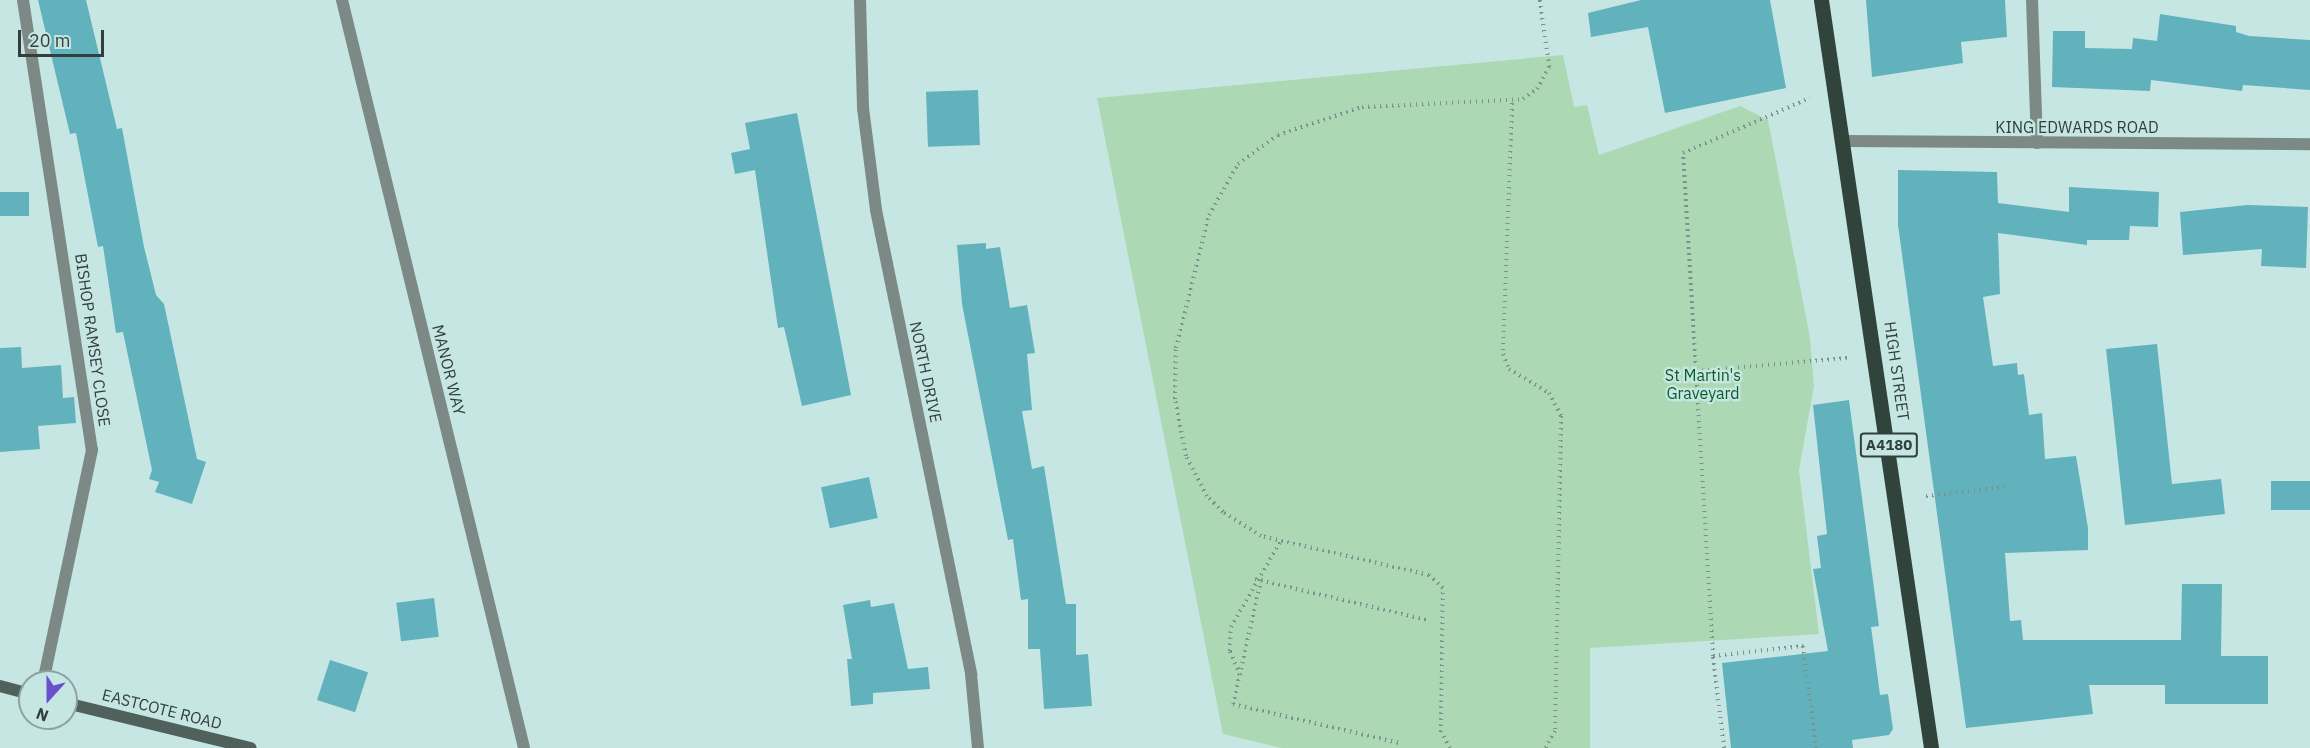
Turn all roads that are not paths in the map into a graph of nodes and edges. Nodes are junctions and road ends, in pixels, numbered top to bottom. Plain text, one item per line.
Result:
1 (23, 0) edge
2 (342, 0) edge
3 (860, 0) edge
4 (1821, 0) edge
5 (2032, 0) edge
6 (1845, 141) junction
7 (2037, 143) junction
8 (2310, 144) edge
9 (46, 670) edge
10 (0, 686) edge
11 (18, 691) edge
12 (78, 706) edge
13 (251, 748) edge
14 (524, 748) edge
15 (978, 748) edge
16 (1931, 748) edge

1 - 9 street, BISHOP RAMSEY CLOSE
2 - 14 street, MANOR WAY
3 - 15 street, NORTH DRIVE
4 - 6 main road, HIGH STREET / A4180
5 - 7 street
6 - 7 street, KING EDWARDS ROAD
6 - 16 main road, HIGH STREET / A4180
7 - 8 street, KING EDWARDS ROAD
10 - 11 main road
12 - 13 main road, EASTCOTE ROAD

